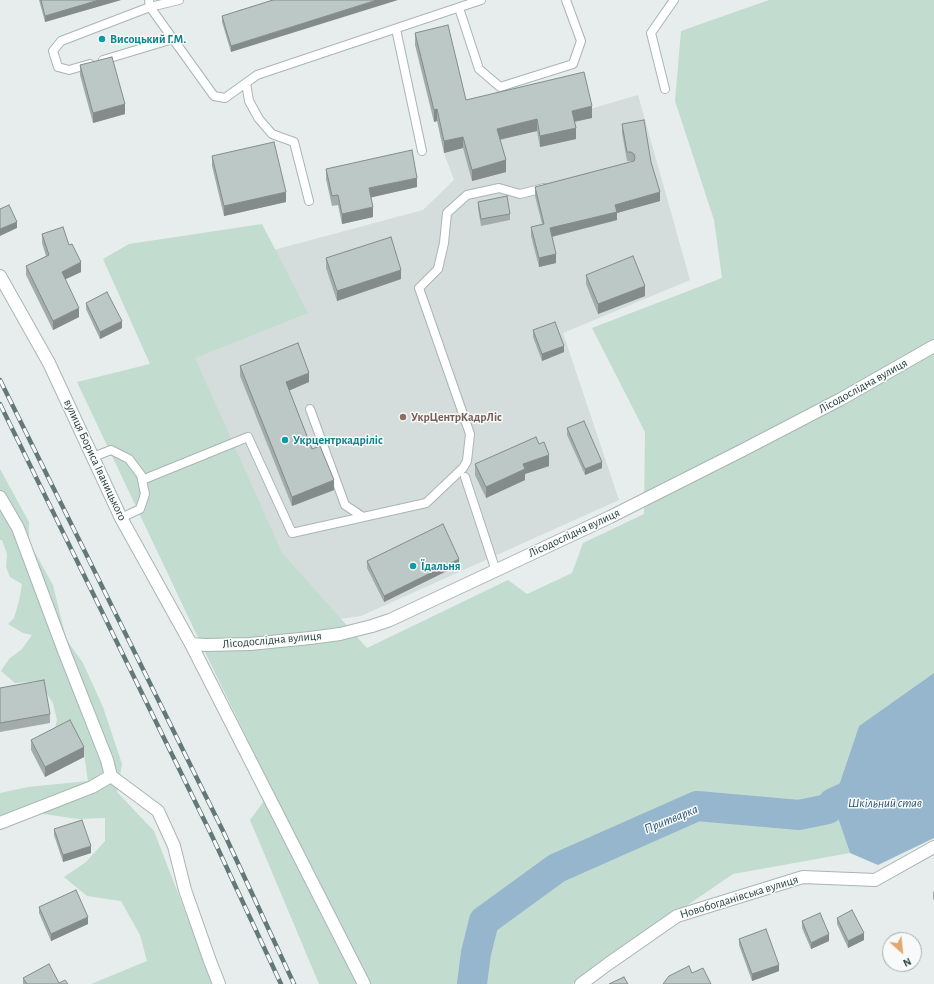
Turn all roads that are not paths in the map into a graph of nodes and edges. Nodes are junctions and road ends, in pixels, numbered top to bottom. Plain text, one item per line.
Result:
1 (179, 0) edge
2 (481, 0) edge
3 (566, 0) edge
4 (674, 0) edge
5 (150, 4) edge
6 (459, 8) junction
7 (396, 29) junction
8 (173, 39) junction
9 (246, 83) junction
10 (666, 89) dead end
11 (422, 151) dead end
12 (551, 186) edge
13 (309, 201) dead end
14 (0, 276) edge
15 (934, 346) edge
16 (310, 409) dead end
17 (93, 457) junction
18 (464, 477) dead end
19 (142, 480) junction
20 (0, 497) edge
21 (363, 517) junction
22 (122, 518) junction
23 (496, 571) junction
24 (191, 644) junction
25 (111, 776) junction
26 (0, 823) edge
27 (934, 847) edge
28 (220, 984) edge
29 (364, 984) edge
30 (582, 984) edge

1 - 5 lane
2 - 6 lane
3 - 6 lane
4 - 10 lane
5 - 8 lane
5 - 8 lane
6 - 7 lane
7 - 9 lane
7 - 11 lane
8 - 9 lane
9 - 13 lane
12 - 21 lane
14 - 17 street, вулиця Бориса Іваницького
15 - 23 street, Лісодослідна вулиця
16 - 21 lane
17 - 19 lane
17 - 22 street, вулиця Бориса Іваницького
18 - 23 lane
19 - 21 lane
19 - 22 lane
20 - 25 street
22 - 24 street, вулиця Бориса Іваницького
23 - 24 street, Лісодослідна вулиця
24 - 29 street, вулиця Бориса Іваницького
25 - 26 street
25 - 28 street
27 - 30 street, Новобогданівська вулиця

